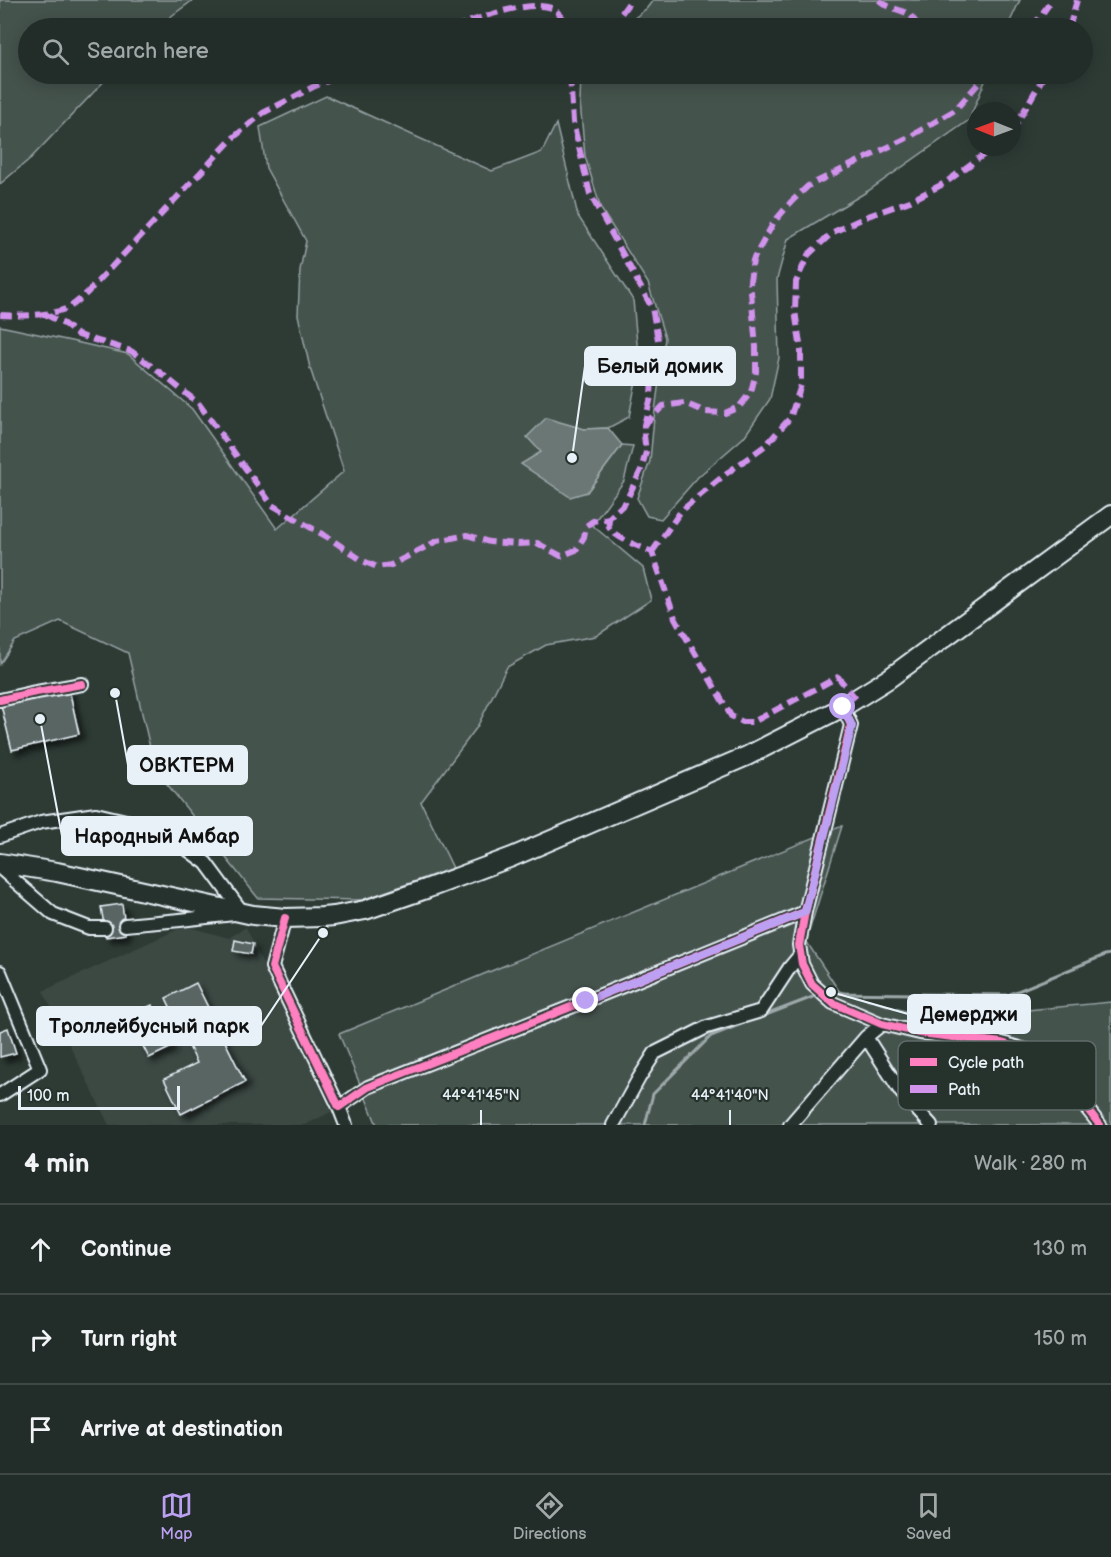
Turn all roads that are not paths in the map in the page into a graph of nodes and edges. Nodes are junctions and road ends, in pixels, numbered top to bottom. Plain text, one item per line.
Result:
1 (1111, 515) edge
2 (82, 684) dead end
3 (0, 700) edge
4 (843, 707) junction
5 (0, 836) edge
6 (0, 863) edge
7 (0, 868) edge
8 (805, 912) junction
9 (243, 913) junction
10 (285, 918) junction
11 (125, 925) dead end
12 (105, 928) dead end
13 (800, 955) junction
14 (0, 972) edge
15 (882, 1023) junction
16 (866, 1037) junction
17 (986, 1041) edge
18 (898, 1087) edge
19 (0, 1095) edge
20 (339, 1107) junction
21 (917, 1110) edge
22 (1088, 1110) edge
23 (346, 1125) edge
24 (613, 1125) edge
25 (790, 1125) edge
26 (931, 1125) edge
27 (1100, 1125) edge

1 - 4 highway
2 - 3 street
4 - 8 street
4 - 10 highway
5 - 9 street
6 - 9 highway
7 - 12 street
8 - 13 street
8 - 20 street
9 - 10 highway
9 - 11 street
10 - 20 street
13 - 15 street
13 - 24 street
14 - 19 street
15 - 16 street
15 - 17 street
16 - 18 street
16 - 25 street
20 - 23 street
21 - 26 street
22 - 27 street

